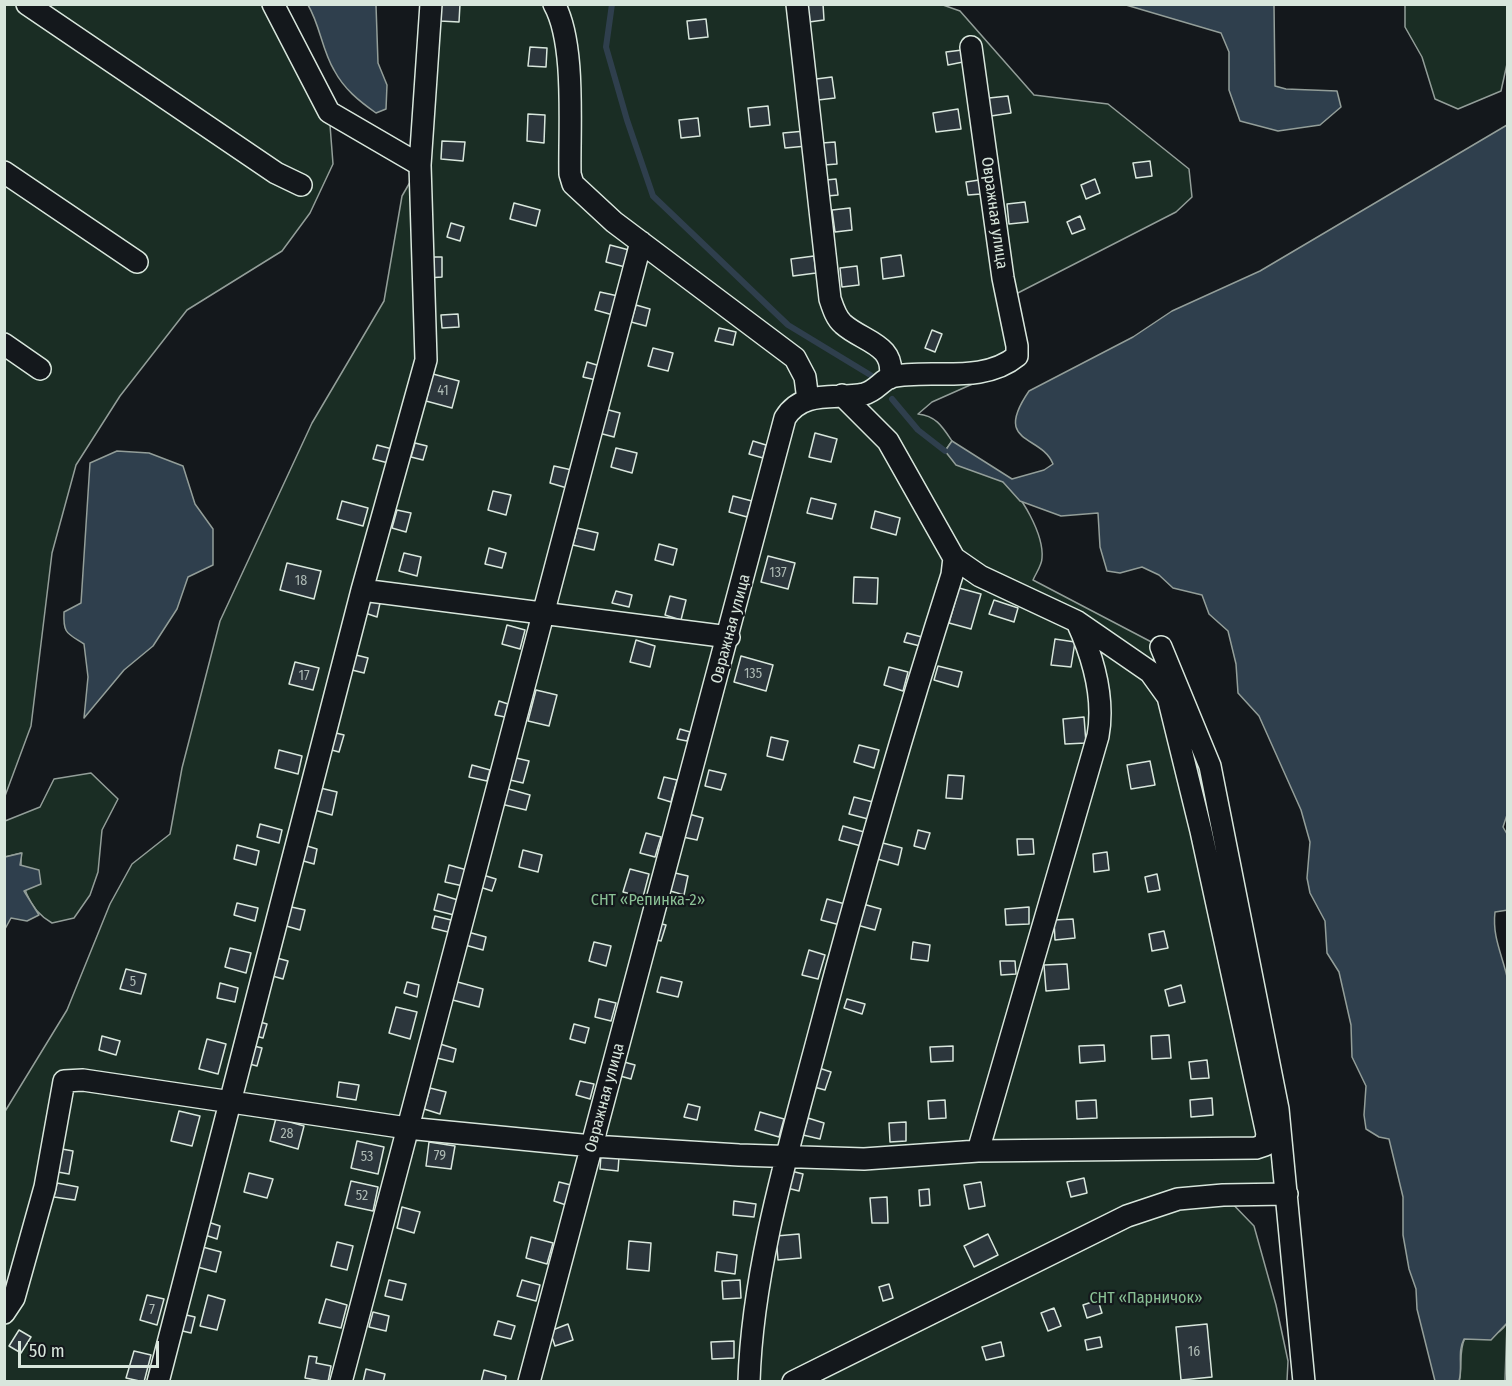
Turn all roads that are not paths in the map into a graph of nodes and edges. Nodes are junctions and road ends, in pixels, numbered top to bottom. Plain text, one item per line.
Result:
1 (27, 4) edge
2 (273, 4) edge
3 (431, 4) edge
4 (554, 4) edge
5 (797, 4) edge
6 (971, 47) dead end
7 (420, 165) junction
8 (4, 172) edge
9 (301, 185) dead end
10 (641, 242) junction
11 (137, 262) dead end
12 (4, 344) edge
13 (40, 369) dead end
14 (890, 378) junction
15 (842, 394) junction
16 (808, 400) junction
17 (954, 558) junction
18 (362, 590) junction
19 (544, 615) junction
20 (1076, 621) junction
21 (729, 637) junction
22 (1161, 647) dead end
23 (231, 1103) junction
24 (407, 1128) junction
25 (592, 1146) junction
26 (978, 1151) junction
27 (787, 1156) junction
28 (1287, 1194) junction
29 (4, 1313) edge
30 (158, 1382) edge
31 (341, 1382) edge
32 (529, 1382) edge
33 (749, 1382) edge
34 (794, 1382) edge
35 (1304, 1382) edge

1 - 9 street
2 - 7 street
3 - 7 street
4 - 10 street
5 - 14 street
6 - 14 street, Овражная улица
7 - 18 street
8 - 11 street
10 - 16 street
10 - 19 street
12 - 13 street
14 - 15 street, Овражная улица
15 - 16 street, Овражная улица
15 - 17 street
16 - 21 street, Овражная улица
17 - 20 street
17 - 27 street
18 - 19 street
18 - 23 street
19 - 21 street
19 - 24 street
20 - 26 street
20 - 26 street
21 - 25 street, Овражная улица
22 - 28 street
23 - 24 street
23 - 29 street
23 - 30 street
24 - 25 street
24 - 31 street
25 - 27 street
25 - 32 street, Овражная улица
26 - 27 street
27 - 33 street
28 - 34 street
28 - 35 street

